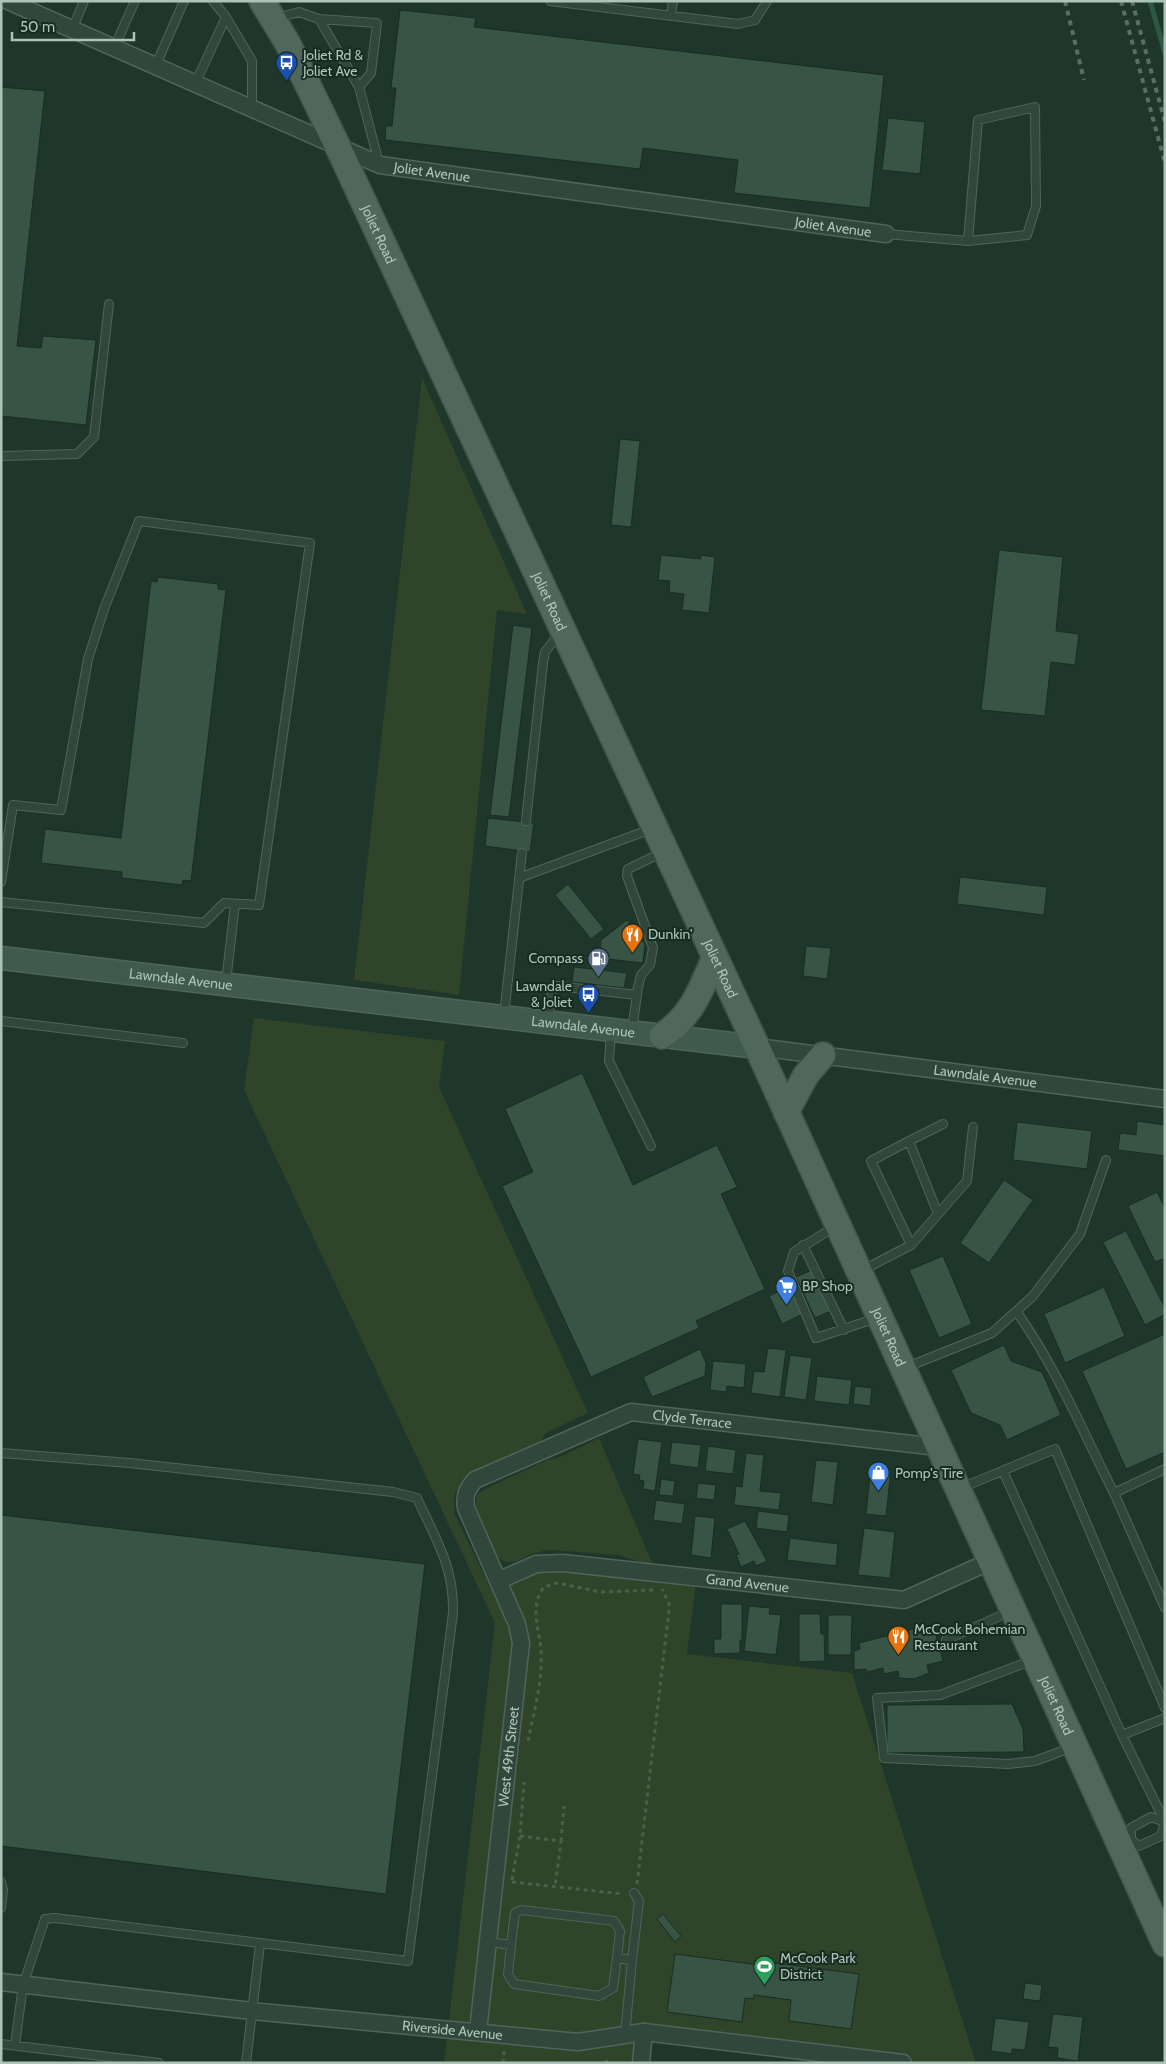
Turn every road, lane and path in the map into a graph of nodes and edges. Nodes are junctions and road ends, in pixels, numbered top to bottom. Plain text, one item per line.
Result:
1 (8, 1) edge
2 (84, 1) edge
3 (135, 1) edge
4 (184, 1) edge
5 (213, 1) edge
6 (550, 1) edge
7 (673, 1) edge
8 (767, 1) edge
9 (268, 10) edge
10 (671, 16) junction
11 (226, 17) junction
12 (319, 19) junction
13 (72, 30) junction
14 (114, 48) junction
15 (155, 67) junction
16 (195, 84) junction
17 (359, 87) junction
18 (252, 110) junction
19 (339, 149) junction
20 (380, 165) junction
21 (886, 234) joint
22 (968, 241) junction
23 (109, 304) dead end
24 (1, 456) edge
25 (562, 629) junction
26 (526, 821) dead end
27 (655, 827) junction
28 (666, 851) junction
29 (522, 853) dead end
30 (519, 878) junction
31 (1, 882) edge
32 (1, 902) edge
33 (235, 904) junction
34 (715, 956) junction
35 (1, 958) edge
36 (225, 984) junction
37 (637, 995) junction
38 (504, 1017) junction
39 (1, 1021) edge
40 (547, 1022) junction
41 (622, 1031) junction
42 (662, 1036) junction
43 (183, 1043) dead end
44 (757, 1047) junction
45 (823, 1055) junction
46 (1165, 1099) edge
47 (786, 1112) junction
48 (943, 1124) dead end
49 (973, 1127) dead end
50 (909, 1141) junction
51 (651, 1146) dead end
52 (1106, 1160) dead end
53 (938, 1214) junction
54 (837, 1225) junction
55 (803, 1245) junction
56 (911, 1245) junction
57 (859, 1272) junction
58 (1016, 1311) junction
59 (879, 1317) junction
60 (844, 1330) junction
61 (902, 1368) junction
62 (938, 1446) junction
63 (1, 1453) edge
64 (1165, 1470) edge
65 (1003, 1471) junction
66 (957, 1490) junction
67 (466, 1493) joint
68 (1114, 1494) junction
69 (991, 1561) junction
70 (500, 1580) junction
71 (1165, 1608) edge
72 (1013, 1610) junction
73 (946, 1640) dead end
74 (1035, 1660) junction
75 (1165, 1708) edge
76 (1165, 1718) edge
77 (1122, 1735) junction
78 (527, 1744) dead end
79 (1074, 1746) junction
80 (524, 1778) dead end
81 (564, 1806) dead end
82 (1165, 1822) edge
83 (520, 1836) junction
84 (561, 1840) junction
85 (1125, 1842) junction
86 (1, 1882) edge
87 (555, 1887) junction
88 (634, 1893) junction
89 (1, 1908) edge
90 (489, 1942) junction
91 (260, 1944) junction
92 (1165, 1944) edge
93 (511, 1945) junction
94 (617, 1958) junction
95 (632, 1960) junction
96 (1, 1982) edge
97 (23, 1985) junction
98 (252, 2011) junction
99 (478, 2031) junction
100 (644, 2032) junction
101 (625, 2035) junction
102 (1, 2044) edge
103 (15, 2045) junction
104 (505, 2046) dead end
105 (159, 2063) edge
106 (246, 2063) edge
107 (503, 2063) edge
108 (641, 2063) edge
109 (903, 2063) edge

1 - 13 street, Joliet Avenue
2 - 13 lane
3 - 14 lane
4 - 15 lane
5 - 11 lane
6 - 10 lane
7 - 10 lane
8 - 10 lane
9 - 12 lane
9 - 19 main road, Joliet Road
11 - 16 lane
11 - 18 lane
12 - 17 lane
12 - 17 lane
13 - 14 street, Joliet Avenue
14 - 15 street, Joliet Avenue
15 - 16 street, Joliet Avenue
16 - 18 street, Joliet Avenue
17 - 20 lane
18 - 19 street, Joliet Avenue
19 - 20 street, Joliet Avenue
19 - 25 main road, Joliet Road
20 - 21 street, Joliet Avenue
21 - 22 lane
22 - 22 lane
23 - 24 lane
25 - 26 lane
25 - 27 main road, Joliet Road
27 - 28 main road, Joliet Road
27 - 30 lane
28 - 34 main road, Joliet Road
28 - 37 lane
29 - 30 lane
30 - 38 lane
31 - 33 lane
32 - 33 lane
33 - 36 lane
34 - 42 main road
34 - 44 main road, Joliet Road
35 - 36 street, Lawndale Avenue
36 - 38 street, Lawndale Avenue
37 - 40 lane
37 - 41 lane
38 - 40 street, Lawndale Avenue
39 - 43 lane
40 - 41 street, Lawndale Avenue
41 - 42 street, Lawndale Avenue
41 - 51 lane
42 - 44 street, Lawndale Avenue
44 - 45 street, Lawndale Avenue
44 - 47 main road, Joliet Road
45 - 46 street, Lawndale Avenue
45 - 47 main road
47 - 54 main road, Joliet Road
48 - 50 lane
49 - 53 lane
50 - 53 lane
50 - 56 lane
52 - 58 lane
53 - 56 lane
54 - 55 lane
54 - 57 main road, Joliet Road
55 - 60 lane
55 - 60 lane
56 - 57 lane
57 - 59 main road, Joliet Road
58 - 61 lane
58 - 68 lane
59 - 60 lane
59 - 61 main road, Joliet Road
61 - 62 main road, Joliet Road
62 - 66 main road, Joliet Road
62 - 67 street, Clyde Terrace
63 - 91 lane
64 - 68 lane
65 - 66 lane
65 - 75 lane
65 - 77 lane
66 - 69 main road, Joliet Road
67 - 70 street, West 49th Street
68 - 71 lane
69 - 70 street, Grand Avenue
69 - 72 main road, Joliet Road
70 - 90 street, West 49th Street
72 - 73 lane
72 - 74 main road, Joliet Road
74 - 79 main road, Joliet Road
74 - 79 lane
76 - 77 lane
77 - 85 lane
78 - 88 path
79 - 85 main road, Joliet Road
80 - 83 path
81 - 84 path
82 - 85 lane
83 - 84 path
83 - 87 path
84 - 87 path
85 - 92 main road, Joliet Road
86 - 89 lane
87 - 88 path
88 - 95 lane
90 - 93 lane
90 - 99 street, West 49th Street
91 - 97 lane
91 - 98 lane
93 - 94 lane
93 - 94 lane
94 - 95 lane
95 - 101 lane
96 - 97 street, Riverside Avenue
97 - 98 street, Riverside Avenue
97 - 103 lane
98 - 99 street, Riverside Avenue
98 - 106 lane
99 - 101 street, Riverside Avenue
100 - 101 street, Riverside Avenue
100 - 108 street
100 - 109 street, Riverside Avenue
102 - 103 lane
103 - 105 lane
104 - 107 path

